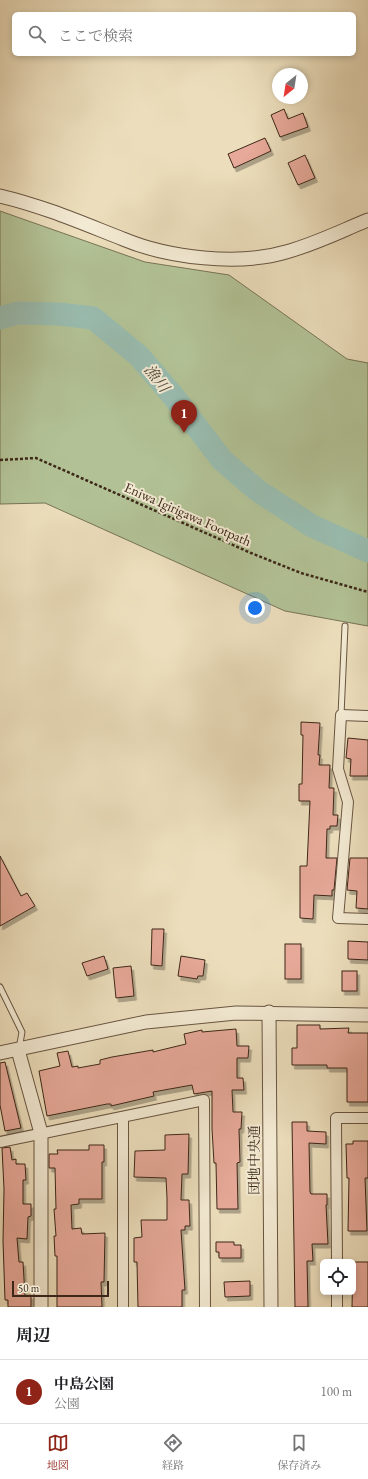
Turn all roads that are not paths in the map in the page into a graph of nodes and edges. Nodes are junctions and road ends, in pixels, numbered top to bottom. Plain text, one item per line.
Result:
1 (0, 196) edge
2 (368, 220) edge
3 (345, 626) dead end
4 (341, 716) junction
5 (368, 716) edge
6 (368, 919) edge
7 (0, 987) edge
8 (269, 1012) junction
9 (368, 1015) edge
10 (18, 1050) junction
11 (0, 1053) edge
12 (123, 1117) junction
13 (368, 1118) edge
14 (42, 1133) junction
15 (0, 1142) edge
16 (337, 1259) edge
17 (337, 1295) edge
18 (41, 1307) edge
19 (124, 1307) edge
20 (205, 1307) edge
21 (271, 1307) edge
22 (337, 1307) edge

1 - 2 street
3 - 4 lane
4 - 5 street
4 - 6 street
7 - 10 lane
8 - 9 street
8 - 10 street
8 - 21 street, 団地中央通
10 - 11 street
10 - 14 street
12 - 14 street
12 - 19 street
12 - 20 street
13 - 16 street
14 - 15 street
14 - 18 street
17 - 22 street

